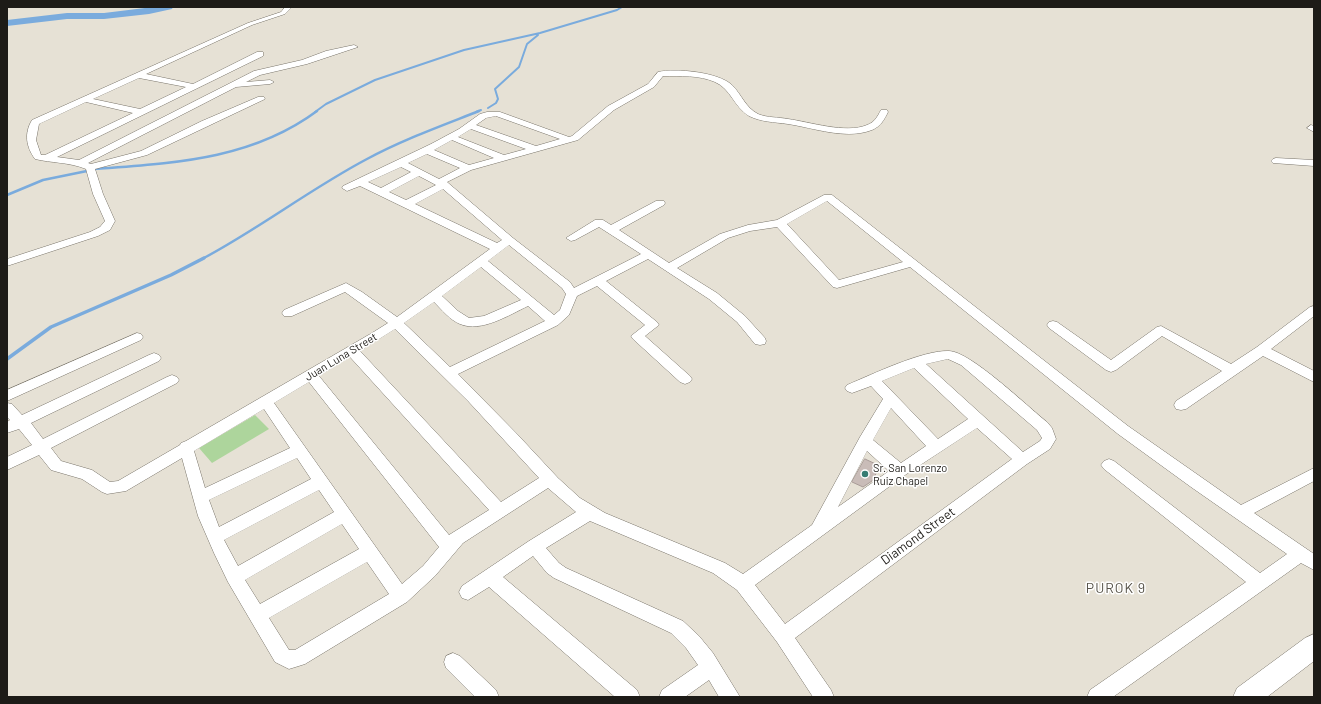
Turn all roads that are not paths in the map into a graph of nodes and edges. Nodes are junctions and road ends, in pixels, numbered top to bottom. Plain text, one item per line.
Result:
1 (289, 7) edge
2 (354, 48) dead end
3 (248, 51) dead end
4 (267, 70) junction
5 (138, 75) junction
6 (270, 82) junction
7 (233, 85) junction
8 (189, 88) junction
9 (272, 91) dead end
10 (211, 96) junction
11 (84, 99) junction
12 (261, 99) dead end
13 (141, 112) junction
14 (884, 112) dead end
15 (471, 126) junction
16 (451, 137) junction
17 (570, 140) junction
18 (536, 149) junction
19 (426, 150) junction
20 (503, 158) junction
21 (45, 159) junction
22 (1276, 161) dead end
23 (399, 162) junction
24 (1314, 163) edge
25 (85, 165) junction
26 (468, 168) junction
27 (419, 172) junction
28 (360, 182) junction
29 (442, 184) junction
30 (347, 188) dead end
31 (381, 192) junction
32 (660, 203) dead end
33 (407, 204) junction
34 (780, 223) junction
35 (611, 230) junction
36 (571, 238) dead end
37 (504, 244) junction
38 (649, 254) junction
39 (481, 261) junction
40 (7, 263) edge
41 (913, 263) junction
42 (670, 267) junction
43 (598, 281) junction
44 (572, 294) junction
45 (434, 296) junction
46 (530, 301) junction
47 (1314, 310) edge
48 (288, 313) dead end
49 (554, 322) junction
50 (397, 323) junction
51 (1053, 325) dead end
52 (137, 337) dead end
53 (760, 341) dead end
54 (1262, 350) junction
55 (352, 351) junction
56 (154, 358) dead end
57 (916, 363) junction
58 (1232, 371) junction
59 (448, 373) junction
60 (311, 375) junction
61 (1314, 377) edge
62 (685, 379) dead end
63 (172, 380) dead end
64 (873, 380) junction
65 (852, 388) dead end
66 (7, 396) edge
67 (890, 398) junction
68 (266, 402) junction
69 (1181, 405) dead end
70 (7, 408) edge
71 (978, 420) junction
72 (21, 422) junction
73 (7, 428) edge
74 (865, 441) junction
75 (41, 446) junction
76 (186, 447) junction
77 (936, 447) junction
78 (300, 450) junction
79 (1022, 460) junction
80 (7, 464) edge
81 (1109, 465) dead end
82 (900, 471) junction
83 (1314, 474) edge
84 (550, 479) junction
85 (322, 482) junction
86 (200, 497) junction
87 (499, 510) junction
88 (589, 513) junction
89 (1240, 513) junction
90 (345, 514) junction
91 (818, 531) junction
92 (215, 537) junction
93 (535, 546) junction
94 (449, 547) junction
95 (371, 551) junction
96 (1308, 559) edge
97 (234, 577) junction
98 (490, 577) junction
99 (1260, 582) junction
100 (743, 584) junction
101 (468, 592) dead end
102 (401, 596) junction
103 (257, 615) junction
104 (782, 636) junction
105 (1314, 646) edge
106 (453, 662) dead end
107 (711, 668) junction
108 (489, 697) edge
109 (630, 697) edge
110 (669, 697) edge
111 (730, 697) edge
112 (824, 697) edge
113 (1097, 697) edge
114 (1246, 697) edge

1 - 5 street
2 - 4 street
3 - 8 street
4 - 6 street
4 - 7 street
5 - 8 street
5 - 11 street
6 - 7 street
6 - 9 street
7 - 10 street
8 - 10 street
8 - 13 street
10 - 25 street
11 - 13 street
11 - 21 street
12 - 25 street
13 - 21 street
14 - 17 street
15 - 16 street
15 - 17 street
15 - 18 street
16 - 19 street
16 - 20 street
17 - 18 street
18 - 20 street
19 - 23 street
19 - 26 street
20 - 26 street
21 - 25 street
22 - 24 street
23 - 27 street
23 - 28 street
25 - 40 street
26 - 29 street
27 - 29 street
27 - 31 street
28 - 30 street
28 - 31 street
29 - 33 street
29 - 37 street
31 - 33 street
32 - 35 street
33 - 37 street
34 - 41 street
34 - 41 street
34 - 42 street
35 - 36 street
35 - 38 street
37 - 39 street, Juan Luna Street
37 - 44 street
38 - 42 street
38 - 43 street
39 - 45 street, Juan Luna Street
39 - 46 street
41 - 89 street
42 - 53 street
43 - 44 street
43 - 62 street
44 - 49 street
45 - 46 street
45 - 50 street, Juan Luna Street
46 - 49 street
47 - 54 street
48 - 50 street
49 - 59 street
50 - 55 street, Juan Luna Street
50 - 59 street
51 - 58 street
52 - 66 street
54 - 58 street
54 - 61 street
55 - 60 street, Juan Luna Street
55 - 87 street
56 - 72 street
57 - 64 street
57 - 71 street
57 - 79 street, Diamond Street
58 - 69 street
59 - 84 street
60 - 68 street, Juan Luna Street
60 - 94 street
63 - 75 street
64 - 65 street
64 - 67 street
67 - 74 street
67 - 77 street
68 - 76 street, Juan Luna Street
68 - 78 street
70 - 72 street, Juan Luna Street
71 - 77 street
71 - 79 street
72 - 73 street
72 - 75 street, Juan Luna Street
74 - 82 street
74 - 91 street
75 - 76 street, Juan Luna Street
75 - 80 street
76 - 86 street
77 - 82 street
78 - 85 street
78 - 86 street
79 - 104 street, Diamond Street
81 - 99 street
82 - 91 street
83 - 89 street
84 - 87 street
84 - 88 street
85 - 90 street
85 - 92 street
86 - 92 street
87 - 94 street
88 - 93 street
88 - 100 street
89 - 96 street
90 - 95 street
90 - 97 street
91 - 100 street
92 - 97 street
93 - 98 street
93 - 107 street
94 - 102 street
95 - 102 street
95 - 103 street
96 - 99 street
97 - 103 street
98 - 101 street
98 - 109 street
99 - 113 street
100 - 104 street
102 - 103 street
104 - 112 street
105 - 114 street
106 - 108 street
107 - 110 street
107 - 111 street

